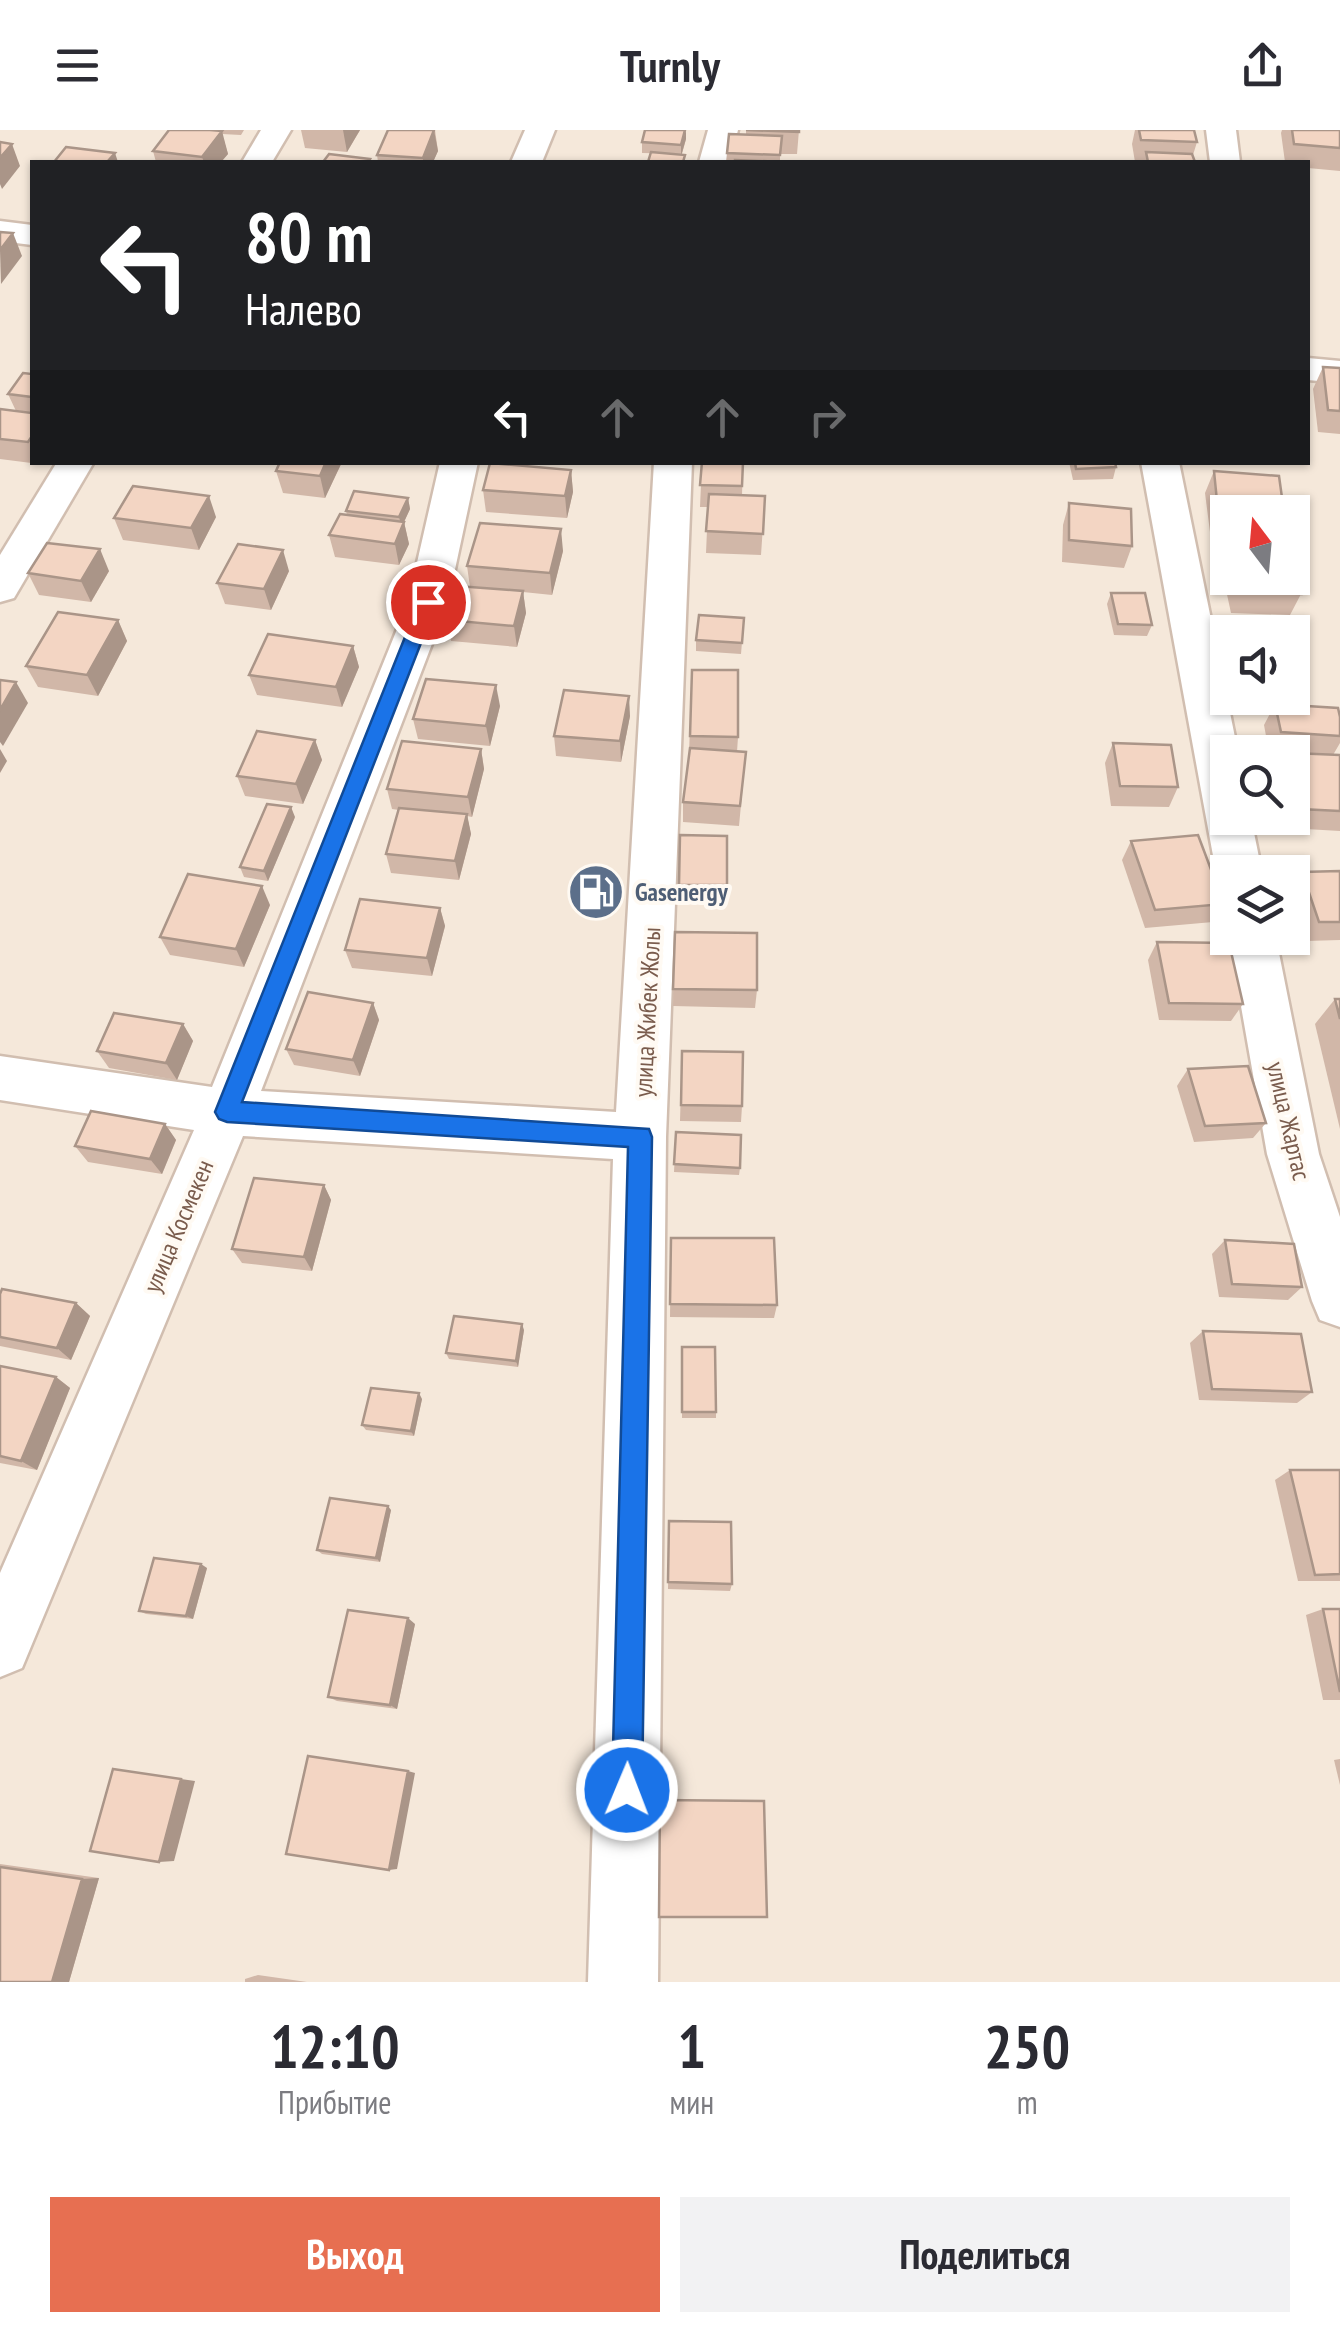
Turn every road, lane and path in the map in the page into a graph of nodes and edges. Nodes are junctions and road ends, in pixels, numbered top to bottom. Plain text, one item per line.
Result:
1 (276, 130) edge
2 (540, 130) edge
3 (723, 130) edge
4 (1222, 130) edge
5 (258, 160) edge
6 (527, 160) edge
7 (716, 160) edge
8 (1225, 160) edge
9 (0, 232) edge
10 (30, 235) edge
11 (1310, 369) edge
12 (1340, 372) edge
13 (74, 465) edge
14 (458, 465) edge
15 (673, 465) edge
16 (1161, 465) edge
17 (0, 588) edge
18 (1213, 735) edge
19 (1255, 955) edge
20 (0, 1078) edge
21 (227, 1112) junction
22 (640, 1137) junction
23 (1340, 1301) edge
24 (0, 1646) edge
25 (623, 1982) edge

1 - 5 street
2 - 6 street
3 - 7 street
4 - 8 street
9 - 10 street
11 - 12 street
13 - 17 street
14 - 21 street, улица Космекен
15 - 22 street, улица Жибек Жолы
16 - 18 street
19 - 23 street, улица Жартас
20 - 21 street
21 - 22 street
21 - 24 street, улица Космекен
22 - 25 street, улица Жибек Жолы

